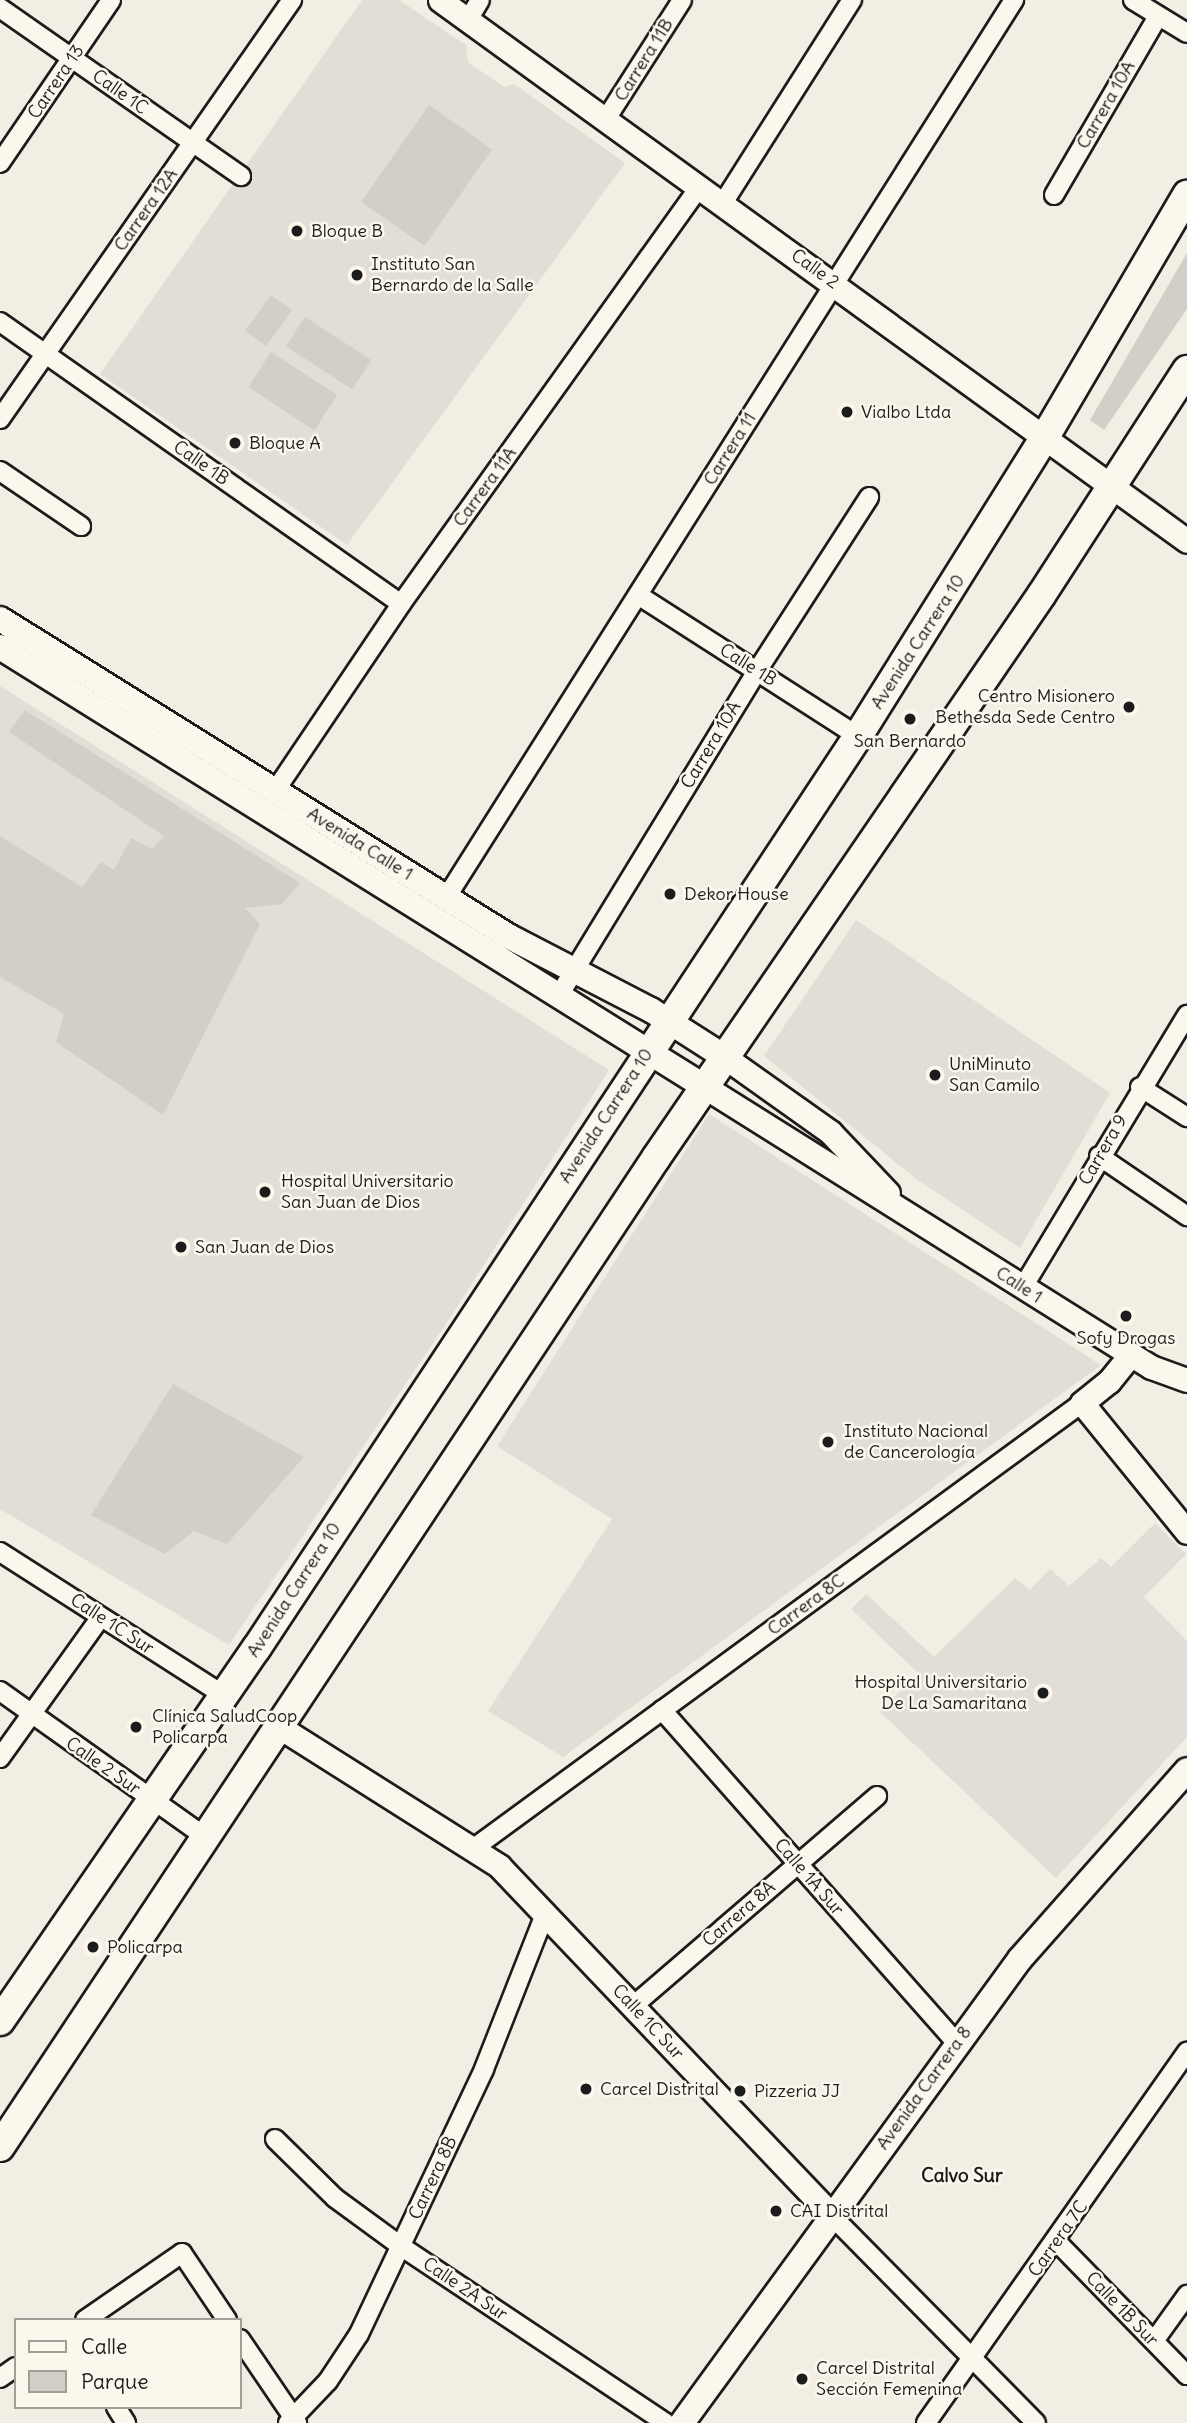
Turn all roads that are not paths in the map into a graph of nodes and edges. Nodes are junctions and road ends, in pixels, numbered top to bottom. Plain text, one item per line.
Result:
1 (111, 0) edge
2 (292, 0) edge
3 (440, 0) edge
4 (480, 0) edge
5 (682, 0) edge
6 (852, 0) edge
7 (1014, 0) edge
8 (1133, 0) edge
9 (0, 8) edge
10 (1158, 16) junction
11 (468, 20) junction
12 (1187, 33) edge
13 (72, 58) junction
14 (607, 119) junction
15 (192, 142) junction
16 (0, 163) edge
17 (240, 176) dead end
18 (700, 186) junction
19 (1054, 195) dead end
20 (1187, 195) edge
21 (723, 203) junction
22 (836, 284) junction
23 (0, 322) edge
24 (45, 354) junction
25 (1187, 370) edge
26 (0, 419) edge
27 (1045, 437) junction
28 (0, 471) edge
29 (1112, 486) junction
30 (870, 497) dead end
31 (81, 526) dead end
32 (1187, 541) edge
33 (638, 595) junction
34 (401, 604) junction
35 (0, 618) edge
36 (0, 647) edge
37 (757, 670) junction
38 (858, 736) junction
39 (275, 791) junction
40 (446, 898) junction
41 (574, 971) junction
42 (558, 997) junction
43 (1187, 1015) edge
44 (669, 1020) junction
45 (649, 1052) junction
46 (726, 1058) junction
47 (705, 1087) junction
48 (1140, 1087) junction
49 (1187, 1117) edge
50 (1099, 1156) junction
51 (909, 1215) junction
52 (1187, 1216) edge
53 (1023, 1287) junction
54 (1131, 1354) junction
55 (1187, 1380) edge
56 (1082, 1403) junction
57 (1187, 1532) edge
58 (0, 1552) edge
59 (101, 1617) junction
60 (0, 1691) edge
61 (225, 1696) junction
62 (662, 1710) junction
63 (30, 1715) junction
64 (281, 1728) junction
65 (0, 1758) edge
66 (1187, 1770) edge
67 (877, 1796) dead end
68 (151, 1800) junction
69 (208, 1839) junction
70 (474, 1847) junction
71 (798, 1864) junction
72 (545, 1914) junction
73 (633, 2006) junction
74 (0, 2021) edge
75 (957, 2044) junction
76 (1187, 2052) edge
77 (275, 2139) dead end
78 (0, 2147) edge
79 (831, 2215) junction
80 (1056, 2242) junction
81 (401, 2247) junction
82 (1187, 2295) edge
83 (88, 2318) edge
84 (226, 2318) edge
85 (1154, 2341) junction
86 (242, 2343) edge
87 (973, 2359) junction
88 (1187, 2375) edge
89 (293, 2422) edge
90 (666, 2423) edge
91 (682, 2423) edge
92 (926, 2423) edge
93 (1036, 2423) edge

1 - 13 street, Carrera 13
2 - 15 street, Carrera 12A
3 - 11 street, Calle 2
4 - 11 street
5 - 14 street, Carrera 11B
6 - 21 street
7 - 22 street, Carrera 11
8 - 10 street
9 - 13 street, Calle 1C
10 - 12 street
10 - 19 street, Carrera 10A
11 - 14 street, Calle 2
13 - 15 street, Calle 1C
13 - 16 street, Carrera 13
14 - 18 street, Calle 2
15 - 17 street, Calle 1C
15 - 24 street, Carrera 12A
18 - 21 street, Calle 2
18 - 34 street, Carrera 11A
20 - 27 main road, Avenida Carrera 10
21 - 22 street, Calle 2
22 - 27 street, Calle 2
22 - 33 street, Carrera 11
23 - 24 street, Calle 1B
24 - 26 street, Carrera 12A
24 - 34 street, Calle 1B
25 - 29 main road
27 - 29 street, Calle 2
27 - 38 main road, Avenida Carrera 10
28 - 31 street
29 - 32 street, Calle 2
29 - 46 main road
30 - 37 street, Carrera 10A
33 - 37 street, Calle 1B
33 - 40 street, Carrera 11
34 - 39 street, Carrera 11A
35 - 39 main road, Avenida Calle 1
36 - 42 main road, Avenida Calle 1
37 - 38 street, Calle 1B
37 - 41 street, Carrera 10A
38 - 44 main road, Avenida Carrera 10
39 - 40 main road, Avenida Calle 1
40 - 41 main road, Avenida Calle 1
41 - 42 street, Carrera 10A
41 - 44 main road, Avenida Calle 1
42 - 45 main road, Avenida Calle 1
43 - 48 street, Carrera 9
44 - 45 main road, Avenida Carrera 10
44 - 46 main road, Avenida Calle 1
45 - 47 main road, Avenida Calle 1
45 - 61 main road, Avenida Carrera 10
46 - 47 main road
46 - 51 street, Calle 1
47 - 51 street, Calle 1
47 - 64 main road
48 - 49 street
48 - 50 street, Carrera 9
50 - 52 street
50 - 53 street, Carrera 9
51 - 53 street, Calle 1
53 - 54 street, Calle 1
54 - 55 street, Calle 1
54 - 56 street, Carrera 8C
56 - 57 street
56 - 62 street, Carrera 8C
58 - 59 street, Calle 1C Sur
59 - 61 street, Calle 1C Sur
59 - 63 street
60 - 63 street, Calle 2 Sur
61 - 68 main road, Avenida Carrera 10
62 - 70 street, Carrera 8C
62 - 71 street, Calle 1A Sur
63 - 65 street
63 - 68 street, Calle 2 Sur
64 - 69 main road
64 - 70 street, Calle 1C Sur
66 - 75 main road, Avenida Carrera 8
67 - 71 street, Carrera 8A
68 - 69 street, Calle 2 Sur
68 - 74 main road, Avenida Carrera 10
69 - 78 main road
70 - 72 street, Calle 1C Sur
71 - 73 street, Carrera 8A
71 - 75 street, Calle 1A Sur
72 - 73 street, Calle 1C Sur
72 - 81 street, Carrera 8B
73 - 79 street, Calle 1C Sur
75 - 79 main road, Avenida Carrera 8
76 - 80 street, Carrera 7C
77 - 81 street, Calle 2A Sur
79 - 87 street, Calle 1C Sur
79 - 91 main road, Avenida Carrera 8
80 - 85 street, Calle 1B Sur
80 - 87 street, Carrera 7C
81 - 89 street, Carrera 8B
81 - 90 street, Calle 2A Sur
82 - 85 street
83 - 84 street
85 - 88 street, Calle 1B Sur
86 - 89 street
87 - 92 street, Carrera 7C
87 - 93 street, Calle 1C Sur

